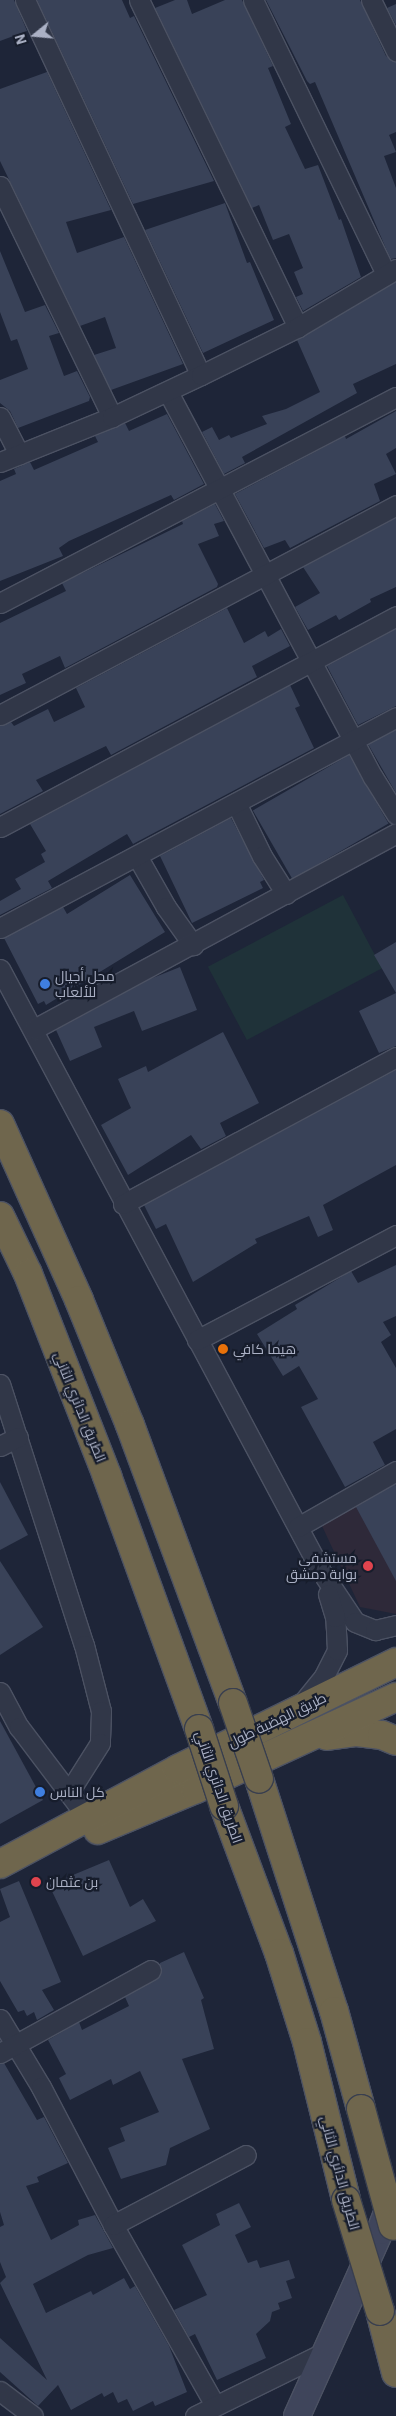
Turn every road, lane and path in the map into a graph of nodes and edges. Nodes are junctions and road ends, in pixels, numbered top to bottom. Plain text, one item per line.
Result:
1 (25, 0) edge
2 (139, 0) edge
3 (253, 0) edge
4 (371, 0) edge
5 (396, 51) edge
6 (0, 186) edge
7 (391, 271) edge
8 (298, 328) junction
9 (201, 375) junction
10 (168, 392) junction
11 (396, 397) edge
12 (0, 417) edge
13 (112, 417) junction
14 (19, 454) junction
15 (0, 462) edge
16 (219, 488) junction
17 (396, 505) edge
18 (265, 575) junction
19 (0, 603) edge
20 (396, 616) edge
21 (312, 661) junction
22 (0, 715) edge
23 (396, 717) edge
24 (354, 740) junction
25 (236, 803) junction
26 (396, 814) edge
27 (0, 827) edge
28 (396, 833) edge
29 (137, 856) junction
30 (286, 894) junction
31 (0, 928) edge
32 (193, 945) junction
33 (0, 969) edge
34 (34, 1029) junction
35 (396, 1057) edge
36 (0, 1124) edge
37 (123, 1204) junction
38 (0, 1216) edge
39 (396, 1235) edge
40 (197, 1340) junction
41 (0, 1384) edge
42 (18, 1437) junction
43 (0, 1446) edge
44 (396, 1471) edge
45 (298, 1527) junction
46 (321, 1571) junction
47 (396, 1625) edge
48 (396, 1662) edge
49 (0, 1692) edge
50 (396, 1697) edge
51 (297, 1709) junction
52 (303, 1739) junction
53 (396, 1741) edge
54 (69, 1792) junction
55 (92, 1824) junction
56 (0, 1864) edge
57 (0, 1883) edge
58 (151, 1970) dead end
59 (0, 2019) edge
60 (8, 2048) edge
61 (246, 2155) dead end
62 (396, 2187) edge
63 (114, 2225) junction
64 (395, 2231) edge
65 (325, 2352) junction
66 (396, 2373) edge
67 (0, 2391) edge
68 (216, 2405) junction
69 (33, 2416) edge
70 (195, 2416) edge
71 (297, 2416) edge

1 - 9 street
2 - 8 street
3 - 7 street
4 - 5 street
6 - 13 street
7 - 8 street
8 - 9 street
9 - 10 street
10 - 13 street
10 - 16 street
11 - 16 street
12 - 14 street
13 - 14 street
14 - 15 street
16 - 18 street
16 - 19 street
17 - 18 street
18 - 21 street
18 - 22 street
20 - 21 street
21 - 24 street
21 - 27 street
23 - 24 street
24 - 25 street
24 - 26 street
25 - 29 street
25 - 30 street
28 - 30 street
29 - 31 street
29 - 32 street
30 - 32 street
32 - 34 street
33 - 34 street
34 - 37 street
35 - 37 street
36 - 64 highway, bridge
37 - 40 street
38 - 66 highway, الطريق الدائري الثاني, bridge
39 - 40 street
40 - 45 street
41 - 42 street
42 - 43 street
42 - 54 street
44 - 45 street
45 - 46 street
46 - 47 street
46 - 51 street
48 - 51 highway, طريق الهضبة طول
49 - 54 street
50 - 52 highway, طريق الهضبة طول
51 - 55 highway, طريق الهضبة طول
52 - 53 highway
52 - 55 highway, طريق الهضبة طول
54 - 55 street
55 - 56 highway, طريق الهضبة طول
55 - 57 highway, طريق الهضبة طول
58 - 60 street
59 - 60 street
60 - 63 street
61 - 63 street
62 - 65 main road
63 - 68 street
65 - 68 street
65 - 71 main road
67 - 69 street
68 - 70 street

